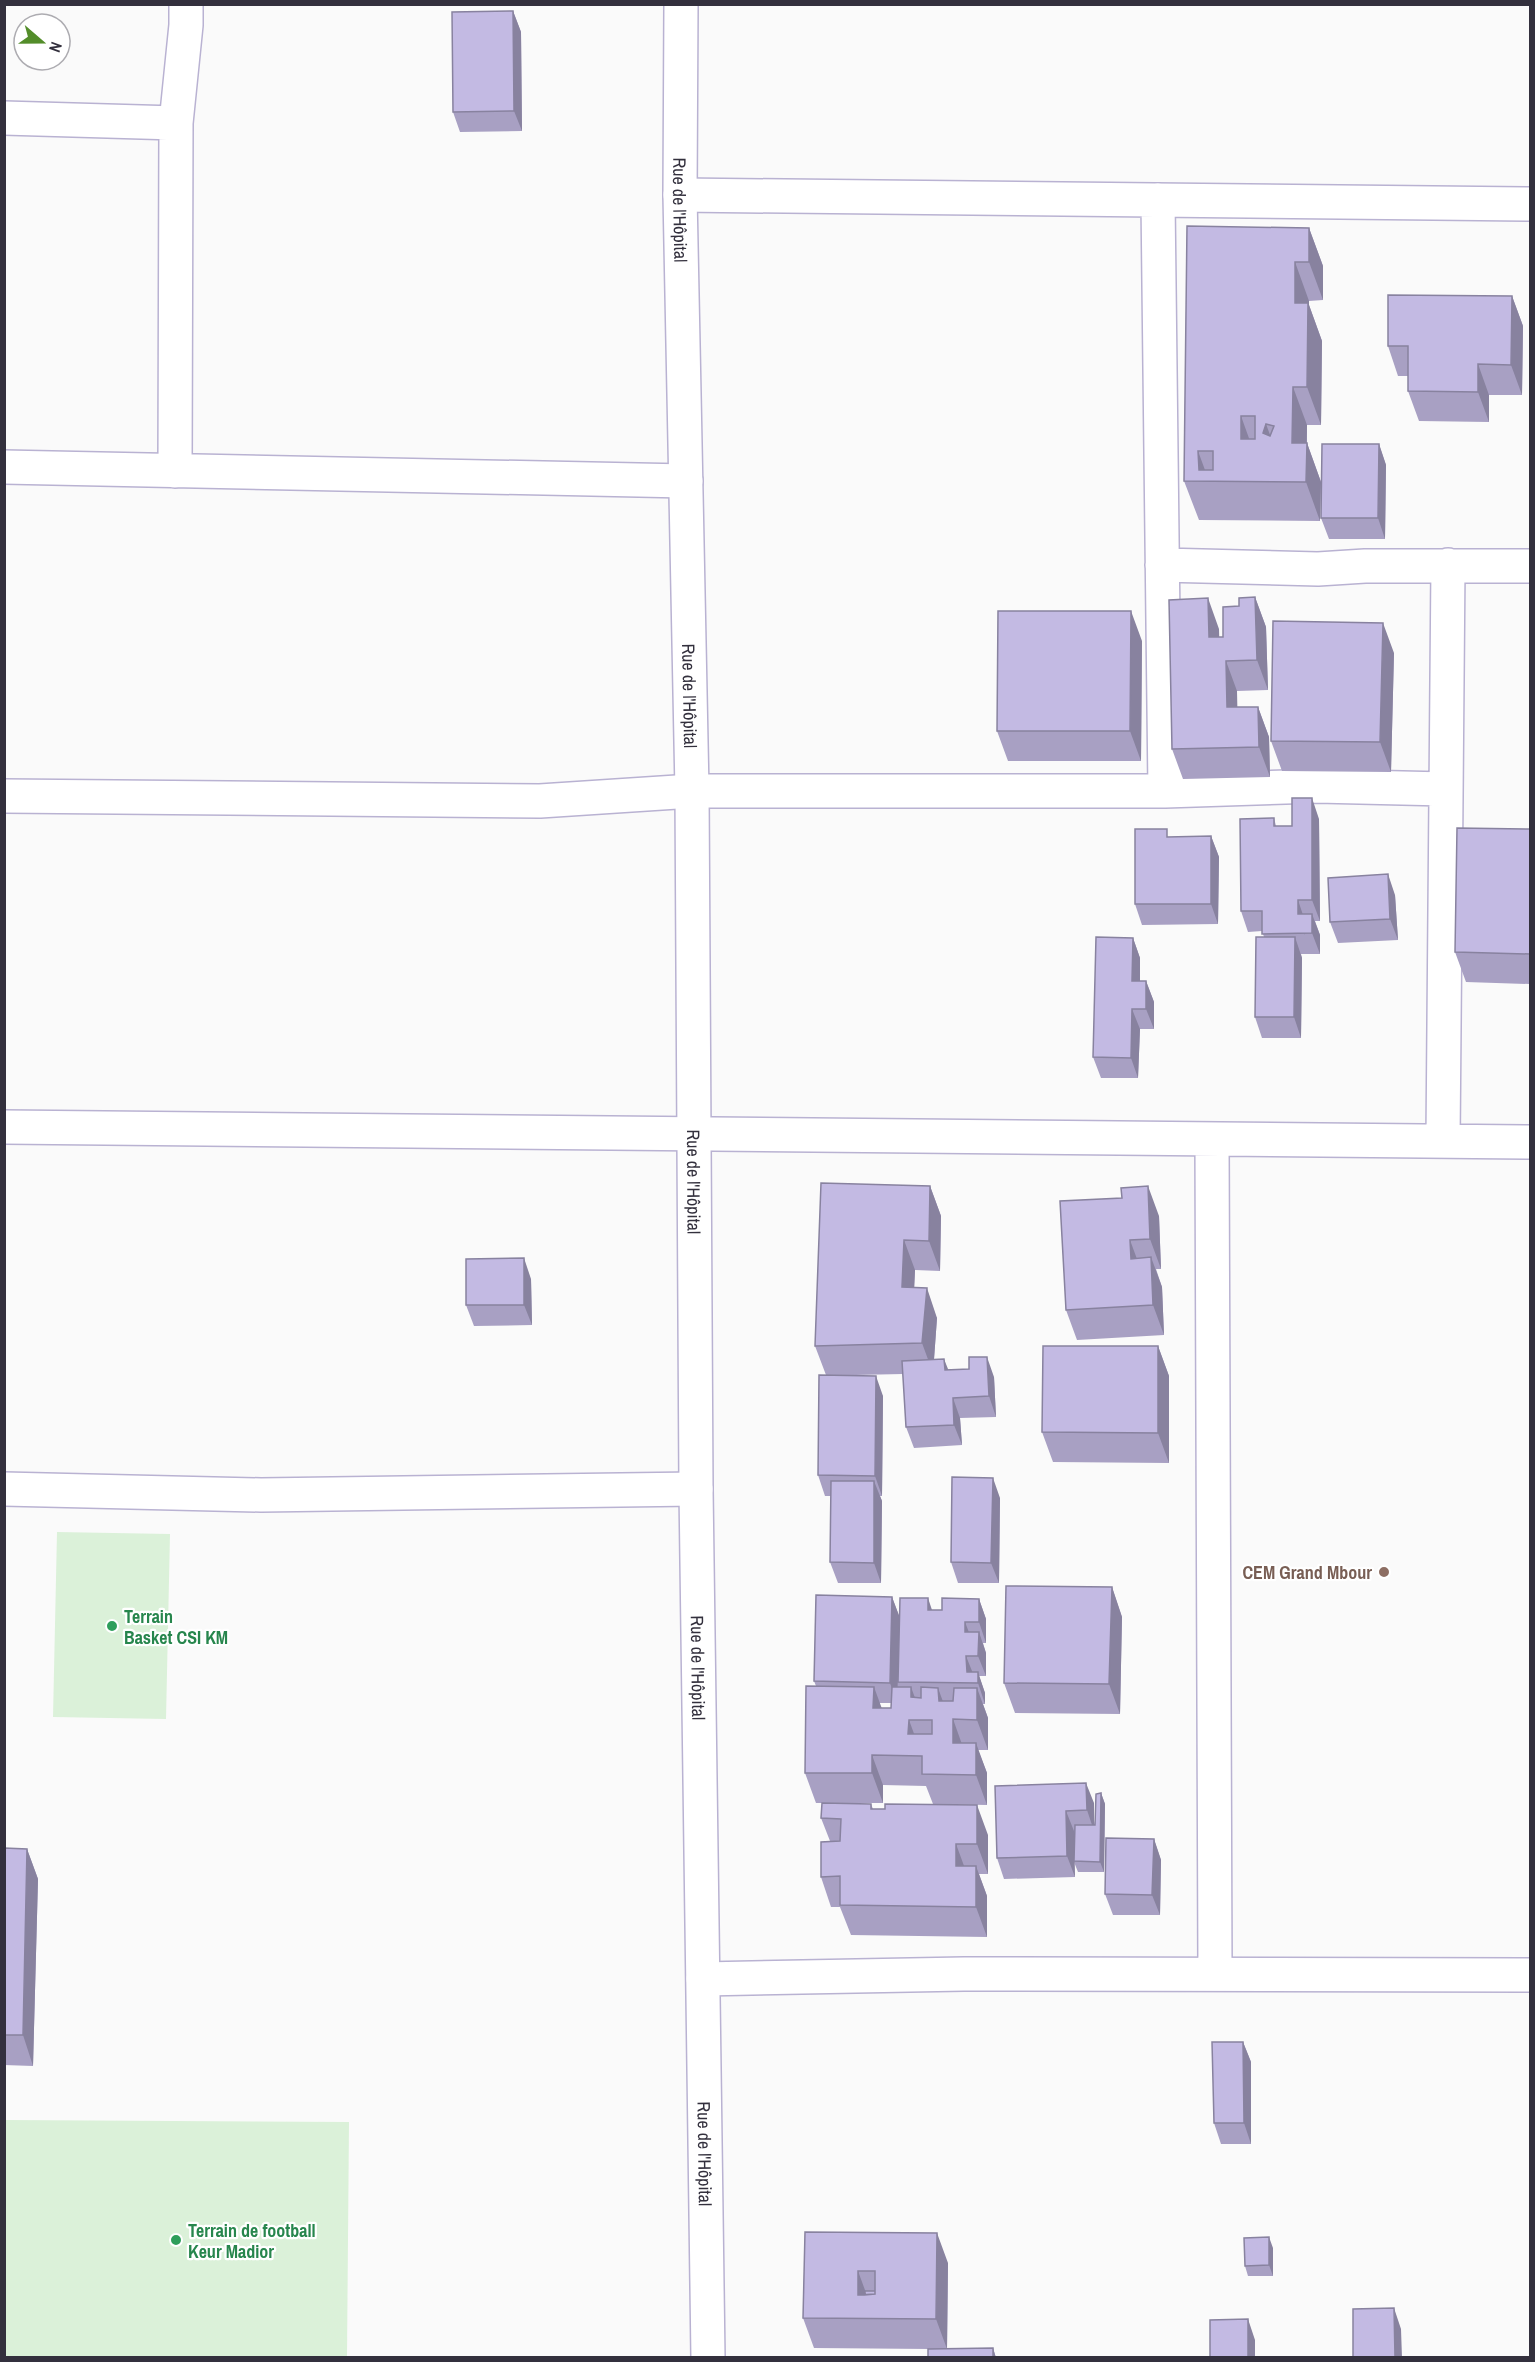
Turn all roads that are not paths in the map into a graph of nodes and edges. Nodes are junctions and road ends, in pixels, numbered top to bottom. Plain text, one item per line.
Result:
1 (186, 4) edge
2 (681, 4) edge
3 (4, 118) edge
4 (176, 123) junction
5 (680, 195) junction
6 (1158, 200) junction
7 (1530, 204) edge
8 (4, 467) edge
9 (175, 471) junction
10 (686, 481) junction
11 (1162, 565) junction
12 (1448, 565) junction
13 (1530, 566) edge
14 (1445, 789) junction
15 (692, 791) junction
16 (1165, 791) junction
17 (4, 796) edge
18 (4, 1127) edge
19 (695, 1134) junction
20 (1212, 1139) junction
21 (1443, 1141) junction
22 (1530, 1142) edge
23 (4, 1489) edge
24 (696, 1489) junction
25 (1215, 1974) junction
26 (1530, 1975) edge
27 (703, 1978) junction
28 (708, 2358) edge

1 - 4 street
2 - 5 street, Rue de l'Hôpital
3 - 4 street
4 - 9 street
5 - 6 street
5 - 10 street, Rue de l'Hôpital
6 - 7 street
6 - 11 street
8 - 9 street
9 - 10 street
10 - 15 street, Rue de l'Hôpital
11 - 12 street
11 - 16 street
12 - 13 street
12 - 14 street
14 - 16 street
14 - 21 street
15 - 16 street
15 - 17 street
15 - 19 street, Rue de l'Hôpital
18 - 19 street
19 - 20 street
19 - 24 street, Rue de l'Hôpital
20 - 21 street
20 - 25 street
21 - 22 street
23 - 24 street
24 - 27 street, Rue de l'Hôpital
25 - 26 street
25 - 27 street
27 - 28 street, Rue de l'Hôpital

